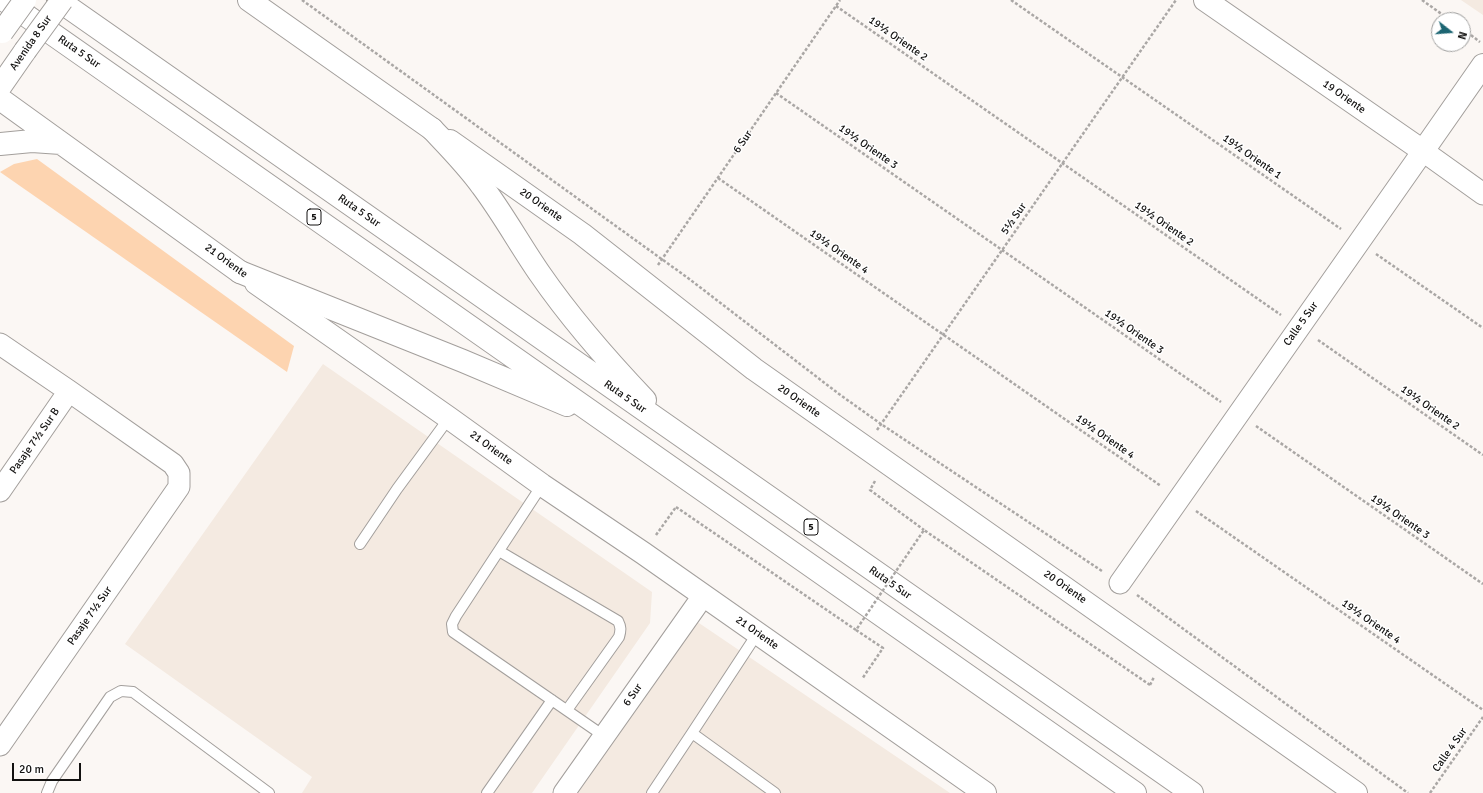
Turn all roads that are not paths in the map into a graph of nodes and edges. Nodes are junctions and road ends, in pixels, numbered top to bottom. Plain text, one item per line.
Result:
1 (4, 0) edge
2 (26, 0) edge
3 (58, 0) edge
4 (62, 0) edge
5 (249, 0) edge
6 (1205, 0) edge
7 (1, 34) edge
8 (1483, 65) edge
9 (0, 87) edge
10 (0, 99) edge
11 (432, 129) junction
12 (61, 143) junction
13 (0, 144) edge
14 (1423, 151) junction
15 (1483, 194) edge
16 (240, 272) junction
17 (0, 344) edge
18 (69, 391) junction
19 (449, 418) junction
20 (676, 433) junction
21 (624, 434) junction
22 (542, 485) junction
23 (0, 491) edge
24 (360, 544) dead end
25 (499, 551) junction
26 (1120, 583) road end
27 (703, 596) junction
28 (757, 634) junction
29 (552, 700) junction
30 (567, 710) junction
31 (692, 733) junction
32 (604, 736) junction
33 (0, 745) edge
34 (47, 793) edge
35 (269, 793) edge
36 (487, 793) edge
37 (564, 793) edge
38 (652, 793) edge
39 (775, 793) edge
40 (985, 793) edge
41 (1135, 793) edge
42 (1192, 793) edge
43 (1356, 793) edge

1 - 21 main road, Ruta 5 Sur / 5
2 - 7 main road, bridge
3 - 20 main road, Ruta 5 Sur / 5
4 - 9 main road, Avenida 8 Sur, bridge
5 - 11 main road, 20 Oriente
6 - 14 main road, 19 Oriente
8 - 14 main road, Calle 5 Sur
10 - 12 main road, 21 Oriente
11 - 20 main road
11 - 43 main road, 20 Oriente
12 - 13 main road
12 - 16 main road, 21 Oriente
14 - 15 street, 19 Oriente
14 - 26 street, Calle 5 Sur
16 - 19 main road, 21 Oriente
16 - 21 main road
17 - 18 street
18 - 23 street, Pasaje 7½ Sur B
18 - 33 street, Pasaje 7½ Sur
19 - 22 main road, 21 Oriente
19 - 24 lane
20 - 42 main road, Ruta 5 Sur / 5
21 - 41 main road, Ruta 5 Sur / 5
22 - 25 lane
22 - 27 main road, 21 Oriente
25 - 29 lane
25 - 30 lane
27 - 28 main road, 21 Oriente
27 - 32 street, 6 Sur
28 - 31 lane
28 - 40 main road, 21 Oriente
29 - 30 lane
29 - 36 lane
30 - 32 lane
31 - 38 lane
31 - 39 lane
32 - 37 street, 6 Sur
34 - 35 lane

